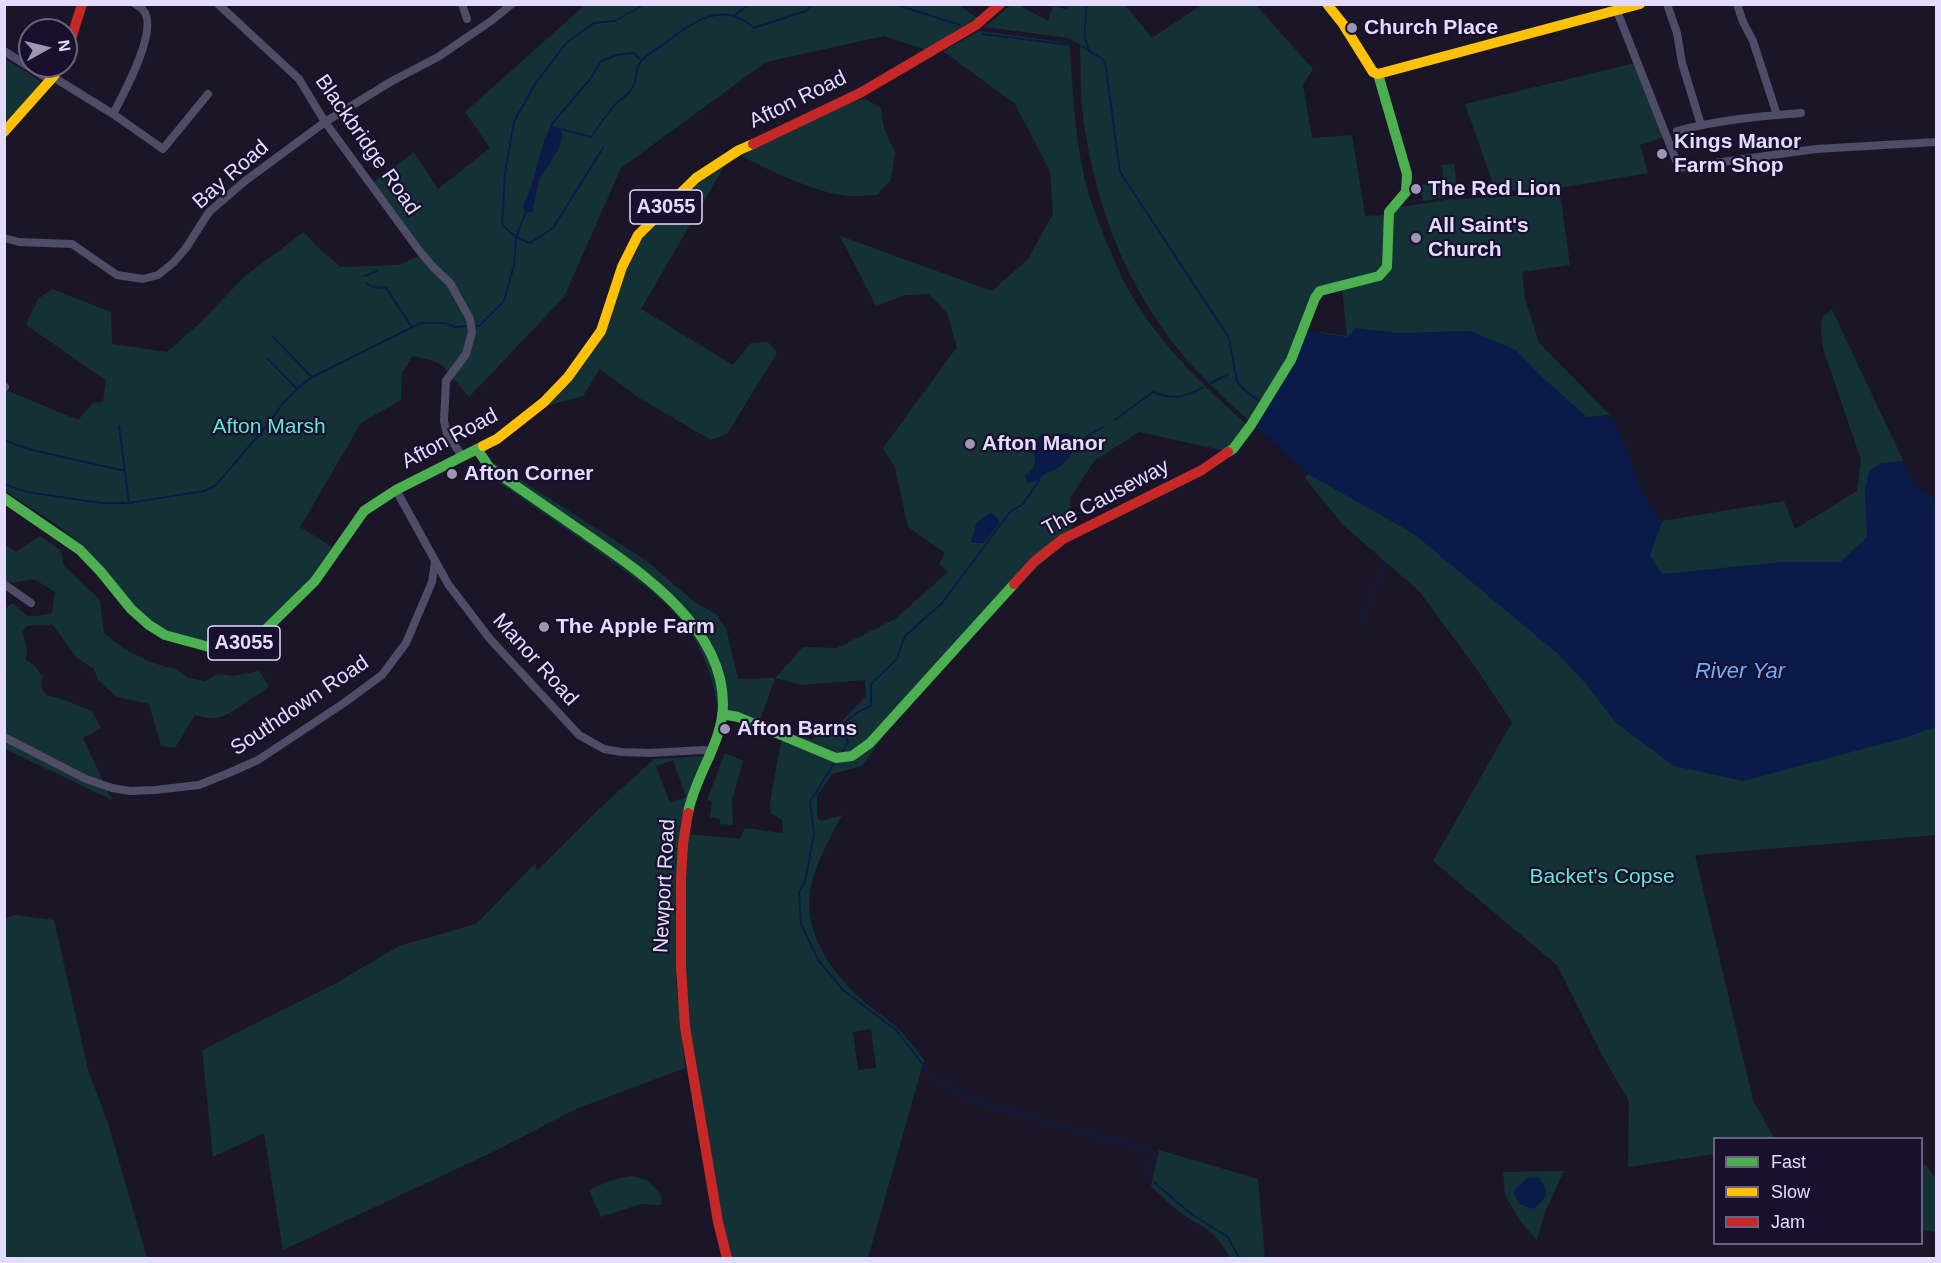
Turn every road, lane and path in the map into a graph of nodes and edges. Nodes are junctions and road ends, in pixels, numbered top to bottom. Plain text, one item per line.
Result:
1 (135, 4) edge
2 (218, 4) edge
3 (462, 4) edge
4 (512, 4) edge
5 (1000, 4) edge
6 (1327, 4) edge
7 (1640, 4) edge
8 (1667, 4) edge
9 (1737, 4) edge
10 (1614, 9) edge
11 (467, 19) dead end
12 (4, 51) edge
13 (18, 59) edge
14 (1378, 74) junction
15 (52, 78) joint
16 (208, 94) dead end
17 (1801, 113) dead end
18 (113, 114) junction
19 (1777, 115) junction
20 (325, 122) junction
21 (1701, 124) junction
22 (1677, 131) dead end
23 (4, 132) edge
24 (1936, 142) edge
25 (4, 238) edge
26 (477, 449) junction
27 (462, 456) junction
28 (396, 490) junction
29 (4, 498) edge
30 (435, 562) junction
31 (432, 582) junction
32 (4, 584) edge
33 (448, 584) junction
34 (31, 603) dead end
35 (722, 714) junction
36 (4, 737) edge
37 (711, 751) junction
38 (727, 1258) edge

1 - 18 street
2 - 20 street, Blackbridge Road
3 - 11 street
4 - 20 street, Bay Road
5 - 26 main road, Afton Road / A3055
6 - 14 main road
7 - 10 main road
8 - 21 street
9 - 19 street
10 - 14 main road
10 - 24 street
12 - 13 street
14 - 35 main road, The Causeway
15 - 18 street
15 - 23 main road
16 - 18 street
17 - 19 street
19 - 21 street
20 - 25 street, Bay Road
20 - 27 street, Blackbridge Road
21 - 22 street
26 - 27 main road, Afton Road / A3055
26 - 35 main road, Newport Road
27 - 28 main road, Afton Road / A3055
28 - 29 main road, Afton Road / A3055
28 - 30 street, Manor Road
30 - 31 street, Southdown Road
30 - 33 street, Manor Road
31 - 33 street
31 - 36 street, Southdown Road
32 - 34 street
33 - 37 street, Manor Road
35 - 37 main road, Newport Road
37 - 38 main road, Newport Road

